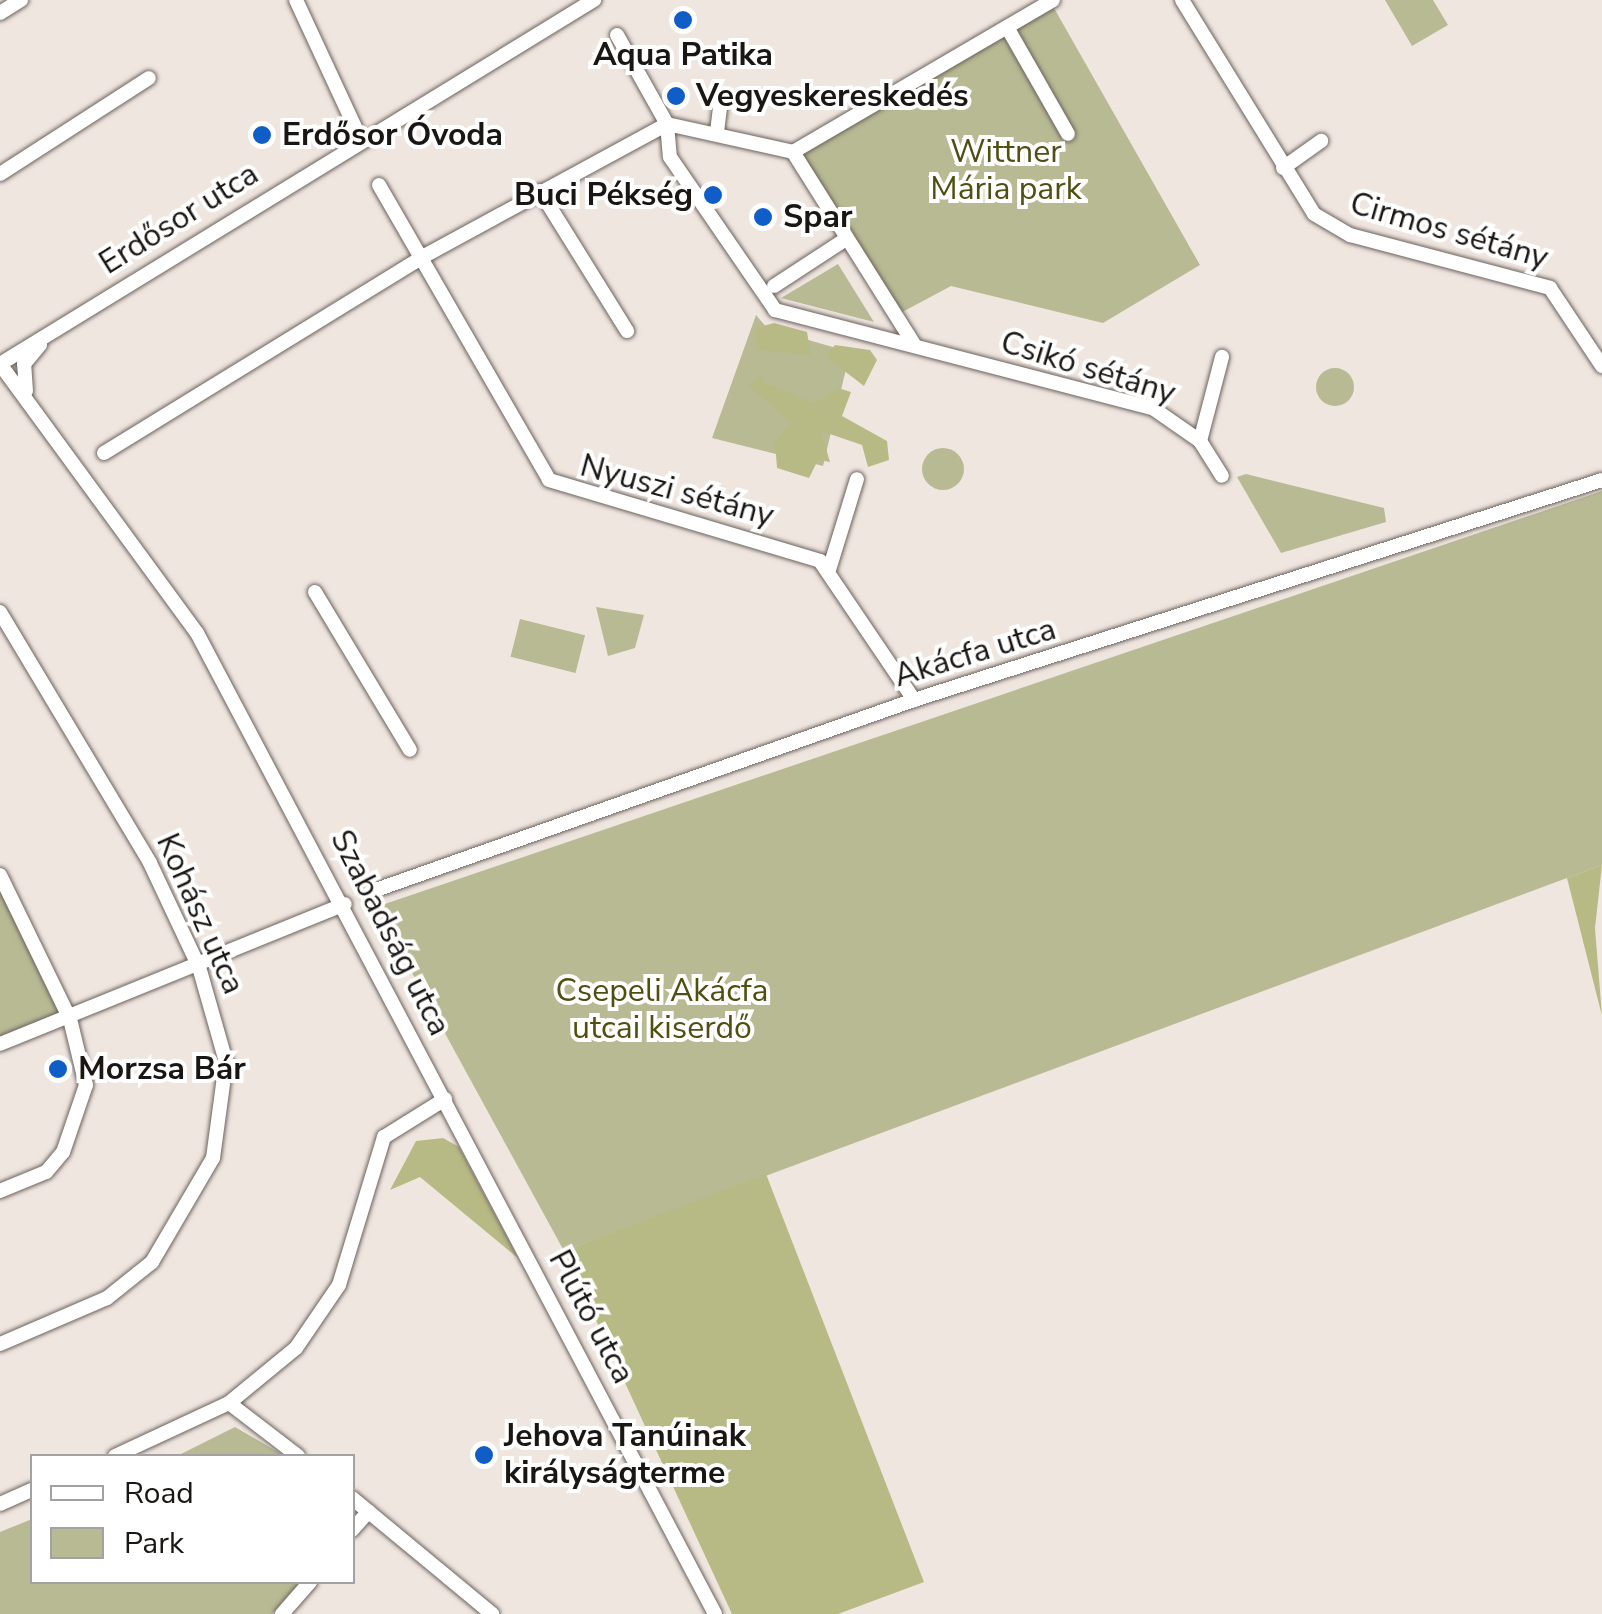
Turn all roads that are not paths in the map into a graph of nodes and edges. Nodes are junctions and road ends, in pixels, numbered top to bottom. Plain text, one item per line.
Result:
1 (20, 0) edge
2 (296, 0) edge
3 (594, 0) edge
4 (1053, 0) edge
5 (1182, 0) edge
6 (0, 13) edge
7 (1007, 27) junction
8 (617, 35) dead end
9 (149, 78) dead end
10 (721, 100) dead end
11 (667, 124) junction
12 (717, 132) junction
13 (1068, 134) dead end
14 (360, 138) junction
15 (1321, 141) dead end
16 (793, 152) junction
17 (1284, 168) junction
18 (0, 174) edge
19 (378, 185) dead end
20 (540, 190) junction
21 (846, 239) junction
22 (418, 260) junction
23 (774, 286) dead end
24 (627, 331) dead end
25 (50, 332) junction
26 (915, 346) junction
27 (1222, 357) dead end
28 (0, 364) edge
29 (1602, 366) edge
30 (30, 403) junction
31 (1200, 440) junction
32 (104, 453) dead end
33 (1222, 476) dead end
34 (857, 479) dead end
35 (1602, 480) edge
36 (829, 570) junction
37 (316, 592) dead end
38 (0, 612) edge
39 (914, 700) junction
40 (410, 750) dead end
41 (0, 875) edge
42 (370, 892) dead end
43 (345, 904) junction
44 (199, 967) junction
45 (70, 1019) junction
46 (0, 1044) edge
47 (445, 1099) junction
48 (0, 1191) edge
49 (0, 1344) edge
50 (228, 1403) junction
51 (119, 1454) edge
52 (295, 1454) edge
53 (30, 1491) edge
54 (355, 1500) edge
55 (0, 1504) edge
56 (369, 1511) junction
57 (355, 1527) edge
58 (308, 1584) edge
59 (282, 1614) edge
60 (492, 1614) edge
61 (715, 1614) edge

1 - 6 street
2 - 14 street
3 - 14 street, Erdősor utca
4 - 7 street
5 - 17 street, Cirmos sétány
7 - 13 street
7 - 16 street
8 - 11 street, Csikó sétány
9 - 18 street
10 - 12 street
11 - 12 street
11 - 20 street
11 - 26 street, Csikó sétány
12 - 16 street
14 - 25 street, Erdősor utca
15 - 17 street
16 - 21 street
17 - 29 street, Cirmos sétány
19 - 22 street, Nyuszi sétány
20 - 22 street
20 - 24 street
21 - 23 street
21 - 26 street
22 - 32 street
22 - 36 street, Nyuszi sétány
25 - 28 street, Erdősor utca
25 - 30 street
26 - 31 street, Csikó sétány
27 - 31 street
28 - 30 street, Szabadság utca
30 - 43 street, Szabadság utca
31 - 33 street, Csikó sétány
34 - 36 street
35 - 39 street, Akácfa utca
36 - 39 street
37 - 40 street
38 - 44 street, Kohász utca
39 - 42 street, Akácfa utca
41 - 45 street
43 - 44 street
43 - 47 street, Szabadság utca
44 - 45 street
44 - 49 street, Kohász utca
45 - 46 street
45 - 48 street
47 - 50 street
47 - 61 street, Plútó utca
50 - 51 street
50 - 52 street
53 - 55 street
54 - 56 street
56 - 57 street
56 - 60 street
58 - 59 street

